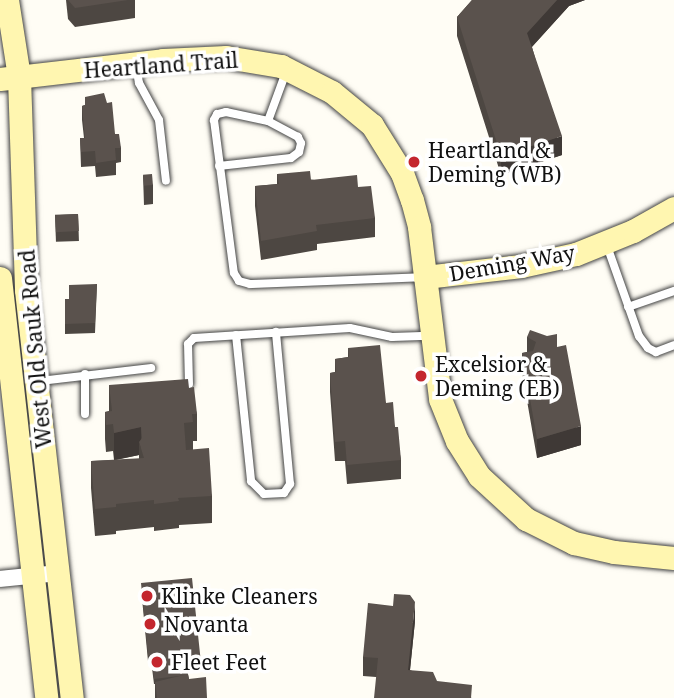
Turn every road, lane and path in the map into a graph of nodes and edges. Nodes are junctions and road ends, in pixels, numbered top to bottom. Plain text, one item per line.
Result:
1 (7, 0) edge
2 (135, 63) junction
3 (287, 69) junction
4 (9, 78) edge
5 (268, 121) junction
6 (219, 166) junction
7 (166, 181) dead end
8 (674, 208) edge
9 (606, 243) junction
10 (425, 277) junction
11 (0, 278) edge
12 (674, 291) edge
13 (628, 307) junction
14 (276, 332) junction
15 (236, 335) junction
16 (431, 336) junction
17 (674, 345) edge
18 (151, 368) dead end
19 (85, 374) junction
20 (37, 381) junction
21 (190, 384) edge
22 (5, 386) edge
23 (85, 414) dead end
24 (674, 558) edge
25 (58, 573) junction
26 (33, 576) junction
27 (0, 579) edge
28 (46, 698) edge
29 (72, 698) edge

1 - 4 street, West Old Sauk Road
2 - 3 street, Heartland Trail
2 - 4 street, Heartland Trail
2 - 7 lane
3 - 5 lane
3 - 10 street, Heartland Trail
4 - 20 street, West Old Sauk Road
5 - 6 lane
5 - 6 lane
6 - 10 lane
8 - 9 street, Deming Way
9 - 10 street, Deming Way
9 - 13 lane
10 - 16 street, Heartland Trail
11 - 22 street, West Old Sauk Road
12 - 13 lane
13 - 17 lane
14 - 15 lane
14 - 15 lane
14 - 16 lane
15 - 21 lane
16 - 24 street, Heartland Trail
18 - 19 lane
19 - 20 lane
19 - 23 lane
20 - 22 street
20 - 25 street, West Old Sauk Road
22 - 26 street, West Old Sauk Road
25 - 26 street
25 - 29 street, West Old Sauk Road
26 - 27 street
26 - 28 street, West Old Sauk Road

